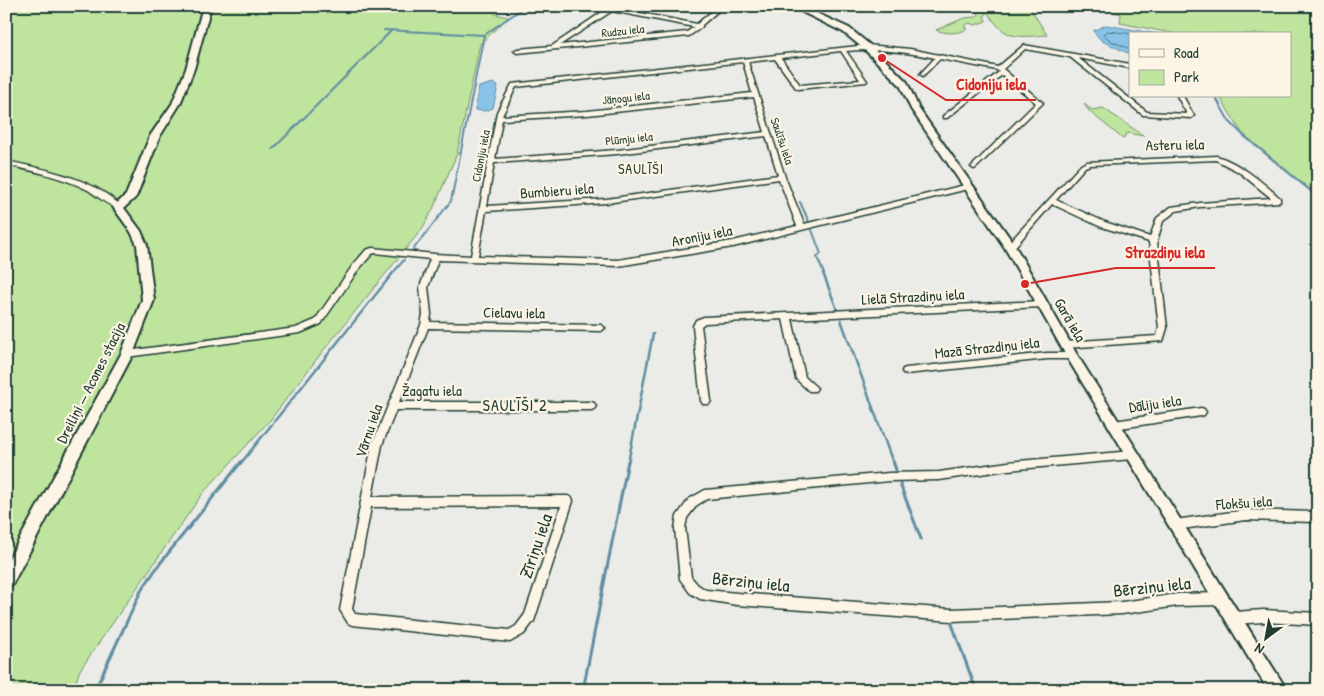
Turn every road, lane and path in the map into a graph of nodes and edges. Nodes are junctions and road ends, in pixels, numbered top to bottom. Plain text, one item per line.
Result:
1 (207, 6) edge
2 (712, 6) edge
3 (794, 6) edge
4 (613, 8) edge
5 (700, 26) junction
6 (554, 47) junction
7 (867, 47) junction
8 (844, 50) junction
9 (518, 51) dead end
10 (1071, 55) junction
11 (777, 57) junction
12 (939, 57) junction
13 (744, 60) junction
14 (1129, 66) edge
15 (1000, 71) junction
16 (923, 74) dead end
17 (754, 95) junction
18 (1181, 98) edge
19 (946, 117) dead end
20 (500, 118) junction
21 (768, 134) junction
22 (491, 161) junction
23 (6, 163) edge
24 (974, 167) dead end
25 (782, 177) junction
26 (969, 186) junction
27 (1051, 201) junction
28 (118, 206) junction
29 (482, 209) junction
30 (802, 228) junction
31 (1153, 241) junction
32 (1010, 247) junction
33 (435, 257) junction
34 (474, 258) junction
35 (1042, 304) junction
36 (787, 317) junction
37 (425, 325) junction
38 (601, 328) dead end
39 (1069, 350) junction
40 (127, 354) junction
41 (906, 371) dead end
42 (812, 388) dead end
43 (706, 401) dead end
44 (393, 406) junction
45 (591, 406) dead end
46 (1201, 412) dead end
47 (1114, 425) junction
48 (1132, 455) junction
49 (366, 502) junction
50 (1314, 517) dead end
51 (1175, 525) junction
52 (6, 580) edge
53 (1222, 599) junction
54 (1234, 618) junction
55 (352, 619) joint
56 (1318, 619) edge
57 (1278, 690) edge

1 - 28 street
2 - 5 street, Rudzu iela
3 - 7 street, Garā iela
4 - 5 street
4 - 6 street
5 - 6 street, Rudzu iela
6 - 9 street, Rudzu iela
7 - 8 street, Cidoniju iela
7 - 12 street, Cidoniju iela
7 - 26 street, Garā iela
8 - 11 street, Cidoniju iela
8 - 11 street
10 - 14 street
10 - 15 street
10 - 18 street
11 - 13 street, Cidoniju iela
12 - 15 street, Cidoniju iela
12 - 16 street
13 - 17 street, Saulīšu iela
13 - 20 street, Cidoniju iela
15 - 19 street
15 - 24 street
17 - 20 street, Jāņogu iela
17 - 21 street, Saulīšu iela
20 - 22 street, Cidoniju iela
21 - 22 street, Plūmju iela
21 - 25 street, Saulīšu iela
22 - 29 street, Cidoniju iela
23 - 28 street
25 - 29 street, Bumbieru iela
25 - 30 street, Saulīšu iela
26 - 30 street, Aroniju iela
26 - 32 street, Garā iela
27 - 31 street
27 - 31 street, Asteru iela
27 - 32 street, Asteru iela
28 - 40 street, Dreiliņi — Acones stacija
29 - 34 street, Cidoniju iela
30 - 34 street, Aroniju iela
31 - 39 street, Asteru iela
32 - 35 street, Garā iela
33 - 34 street, Aroniju iela
33 - 37 street, Vārnu iela
33 - 40 street
35 - 36 street, Lielā Strazdiņu iela
35 - 39 street, Garā iela
36 - 42 street
36 - 43 street, Lielā Strazdiņu iela
37 - 38 street, Cielavu iela
37 - 44 street, Vārnu iela
39 - 41 street, Mazā Strazdiņu iela
39 - 47 street, Garā iela
40 - 52 street, Dreiliņi — Acones stacija
44 - 45 street, Žagatu iela
44 - 49 street, Vārnu iela
46 - 47 street, Dāliju iela
47 - 48 street, Garā iela
48 - 51 street, Garā iela
48 - 53 street, Bērziņu iela
49 - 55 street, Vārnu iela
49 - 55 street, Zīriņu iela
50 - 51 street, Flokšu iela
51 - 53 street, Garā iela
53 - 54 street, Garā iela
54 - 56 street
54 - 57 street, Garā iela

